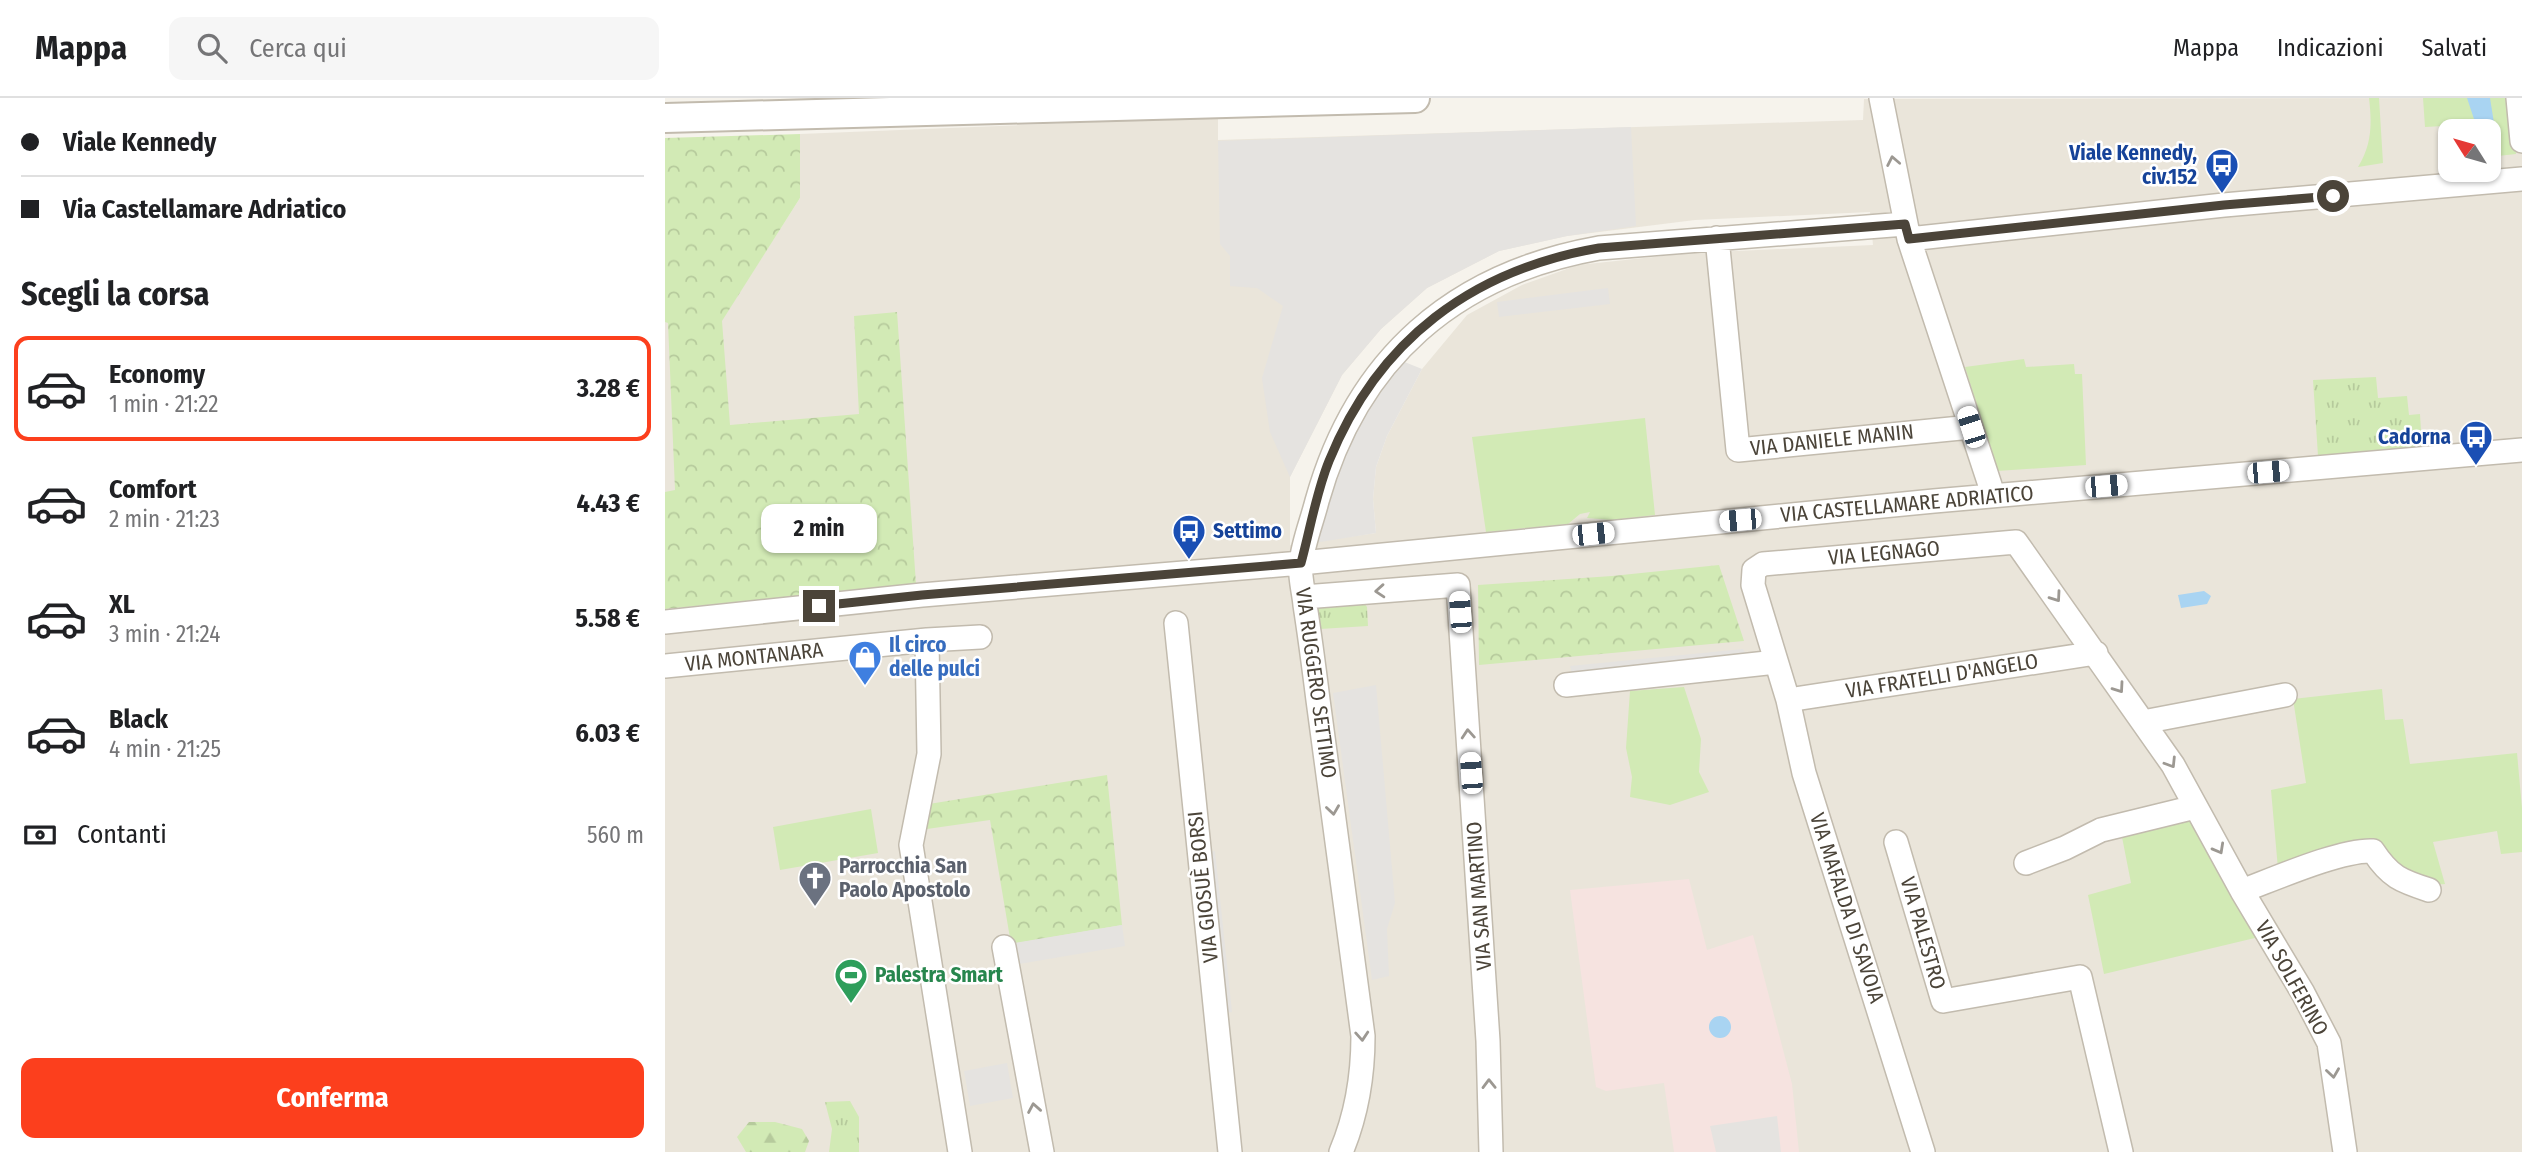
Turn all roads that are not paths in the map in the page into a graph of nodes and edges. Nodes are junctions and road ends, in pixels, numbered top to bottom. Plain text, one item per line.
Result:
1 (1415, 98) edge
2 (1881, 98) edge
3 (2518, 98) edge
4 (665, 118) edge
5 (2522, 141) edge
6 (2522, 179) edge
7 (1907, 231) junction
8 (1717, 238) junction
9 (1971, 427) junction
10 (2522, 450) edge
11 (1990, 485) dead end
12 (2016, 542) joint
13 (1301, 563) junction
14 (1754, 570) joint
15 (1304, 597) junction
16 (665, 622) edge
17 (1176, 623) dead end
18 (980, 637) dead end
19 (927, 640) junction
20 (2095, 653) junction
21 (1776, 662) junction
22 (665, 666) edge
23 (1566, 685) dead end
24 (2285, 695) dead end
25 (1789, 700) junction
26 (2143, 722) junction
27 (2195, 807) junction
28 (1896, 842) dead end
29 (2026, 863) dead end
30 (2429, 890) dead end
31 (2242, 891) junction
32 (1004, 947) dead end
33 (960, 1152) edge
34 (1042, 1152) edge
35 (1230, 1152) edge
36 (1341, 1152) edge
37 (1491, 1152) edge
38 (1923, 1152) edge
39 (2120, 1152) edge
40 (2345, 1152) edge

1 - 4 street
7 -> 2 street
3 - 5 street
6 - 7 street, VIA RUGGERO SETTIMO
7 - 8 street, VIA RUGGERO SETTIMO
7 - 9 street
8 - 9 street, VIA DANIELE MANIN
8 - 13 street, VIA RUGGERO SETTIMO
9 - 11 street
10 - 13 street, VIA CASTELLAMARE ADRIATICO
12 - 14 street, VIA LEGNAGO
12 -> 20 street, VIA SOLFERINO
13 - 15 street, VIA RUGGERO SETTIMO
13 - 16 street, VIA CASTELLAMARE ADRIATICO
14 - 21 street, VIA MAFALDA DI SAVOIA
15 -> 36 street, VIA RUGGERO SETTIMO
37 -> 15 street, VIA SAN MARTINO
17 - 35 street, VIA GIOSUÈ BORSI
18 - 19 street, VIA MONTANARA
19 - 22 street, VIA MONTANARA
19 - 33 street
20 - 25 street, VIA FRATELLI D'ANGELO
20 -> 26 street, VIA SOLFERINO
21 - 23 street
21 - 25 street, VIA MAFALDA DI SAVOIA
24 - 26 street
25 - 38 street, VIA MAFALDA DI SAVOIA
26 -> 27 street, VIA SOLFERINO
27 - 29 street
27 -> 31 street, VIA SOLFERINO
28 - 39 street, VIA PALESTRO
30 - 31 street
31 -> 40 street, VIA SOLFERINO
34 -> 32 street

